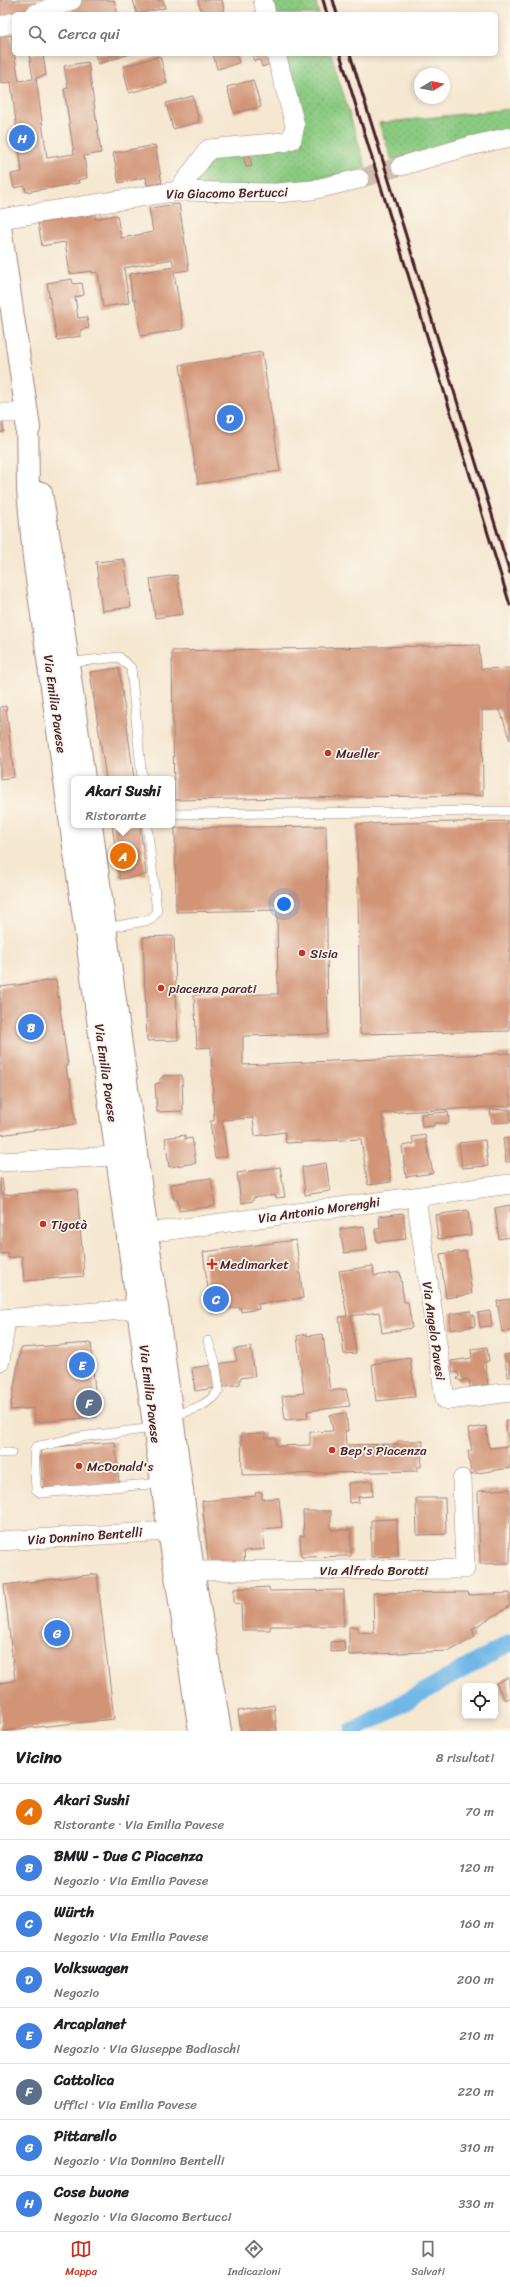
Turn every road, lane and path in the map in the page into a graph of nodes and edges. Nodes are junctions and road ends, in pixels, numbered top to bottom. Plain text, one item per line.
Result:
1 (72, 0) edge
2 (263, 0) edge
3 (40, 12) edge
4 (266, 12) edge
5 (12, 23) edge
6 (0, 26) edge
7 (277, 56) edge
8 (510, 137) edge
9 (401, 166) tunnel mouth
10 (359, 178) tunnel mouth
11 (178, 191) junction
12 (0, 219) edge
13 (0, 227) edge
14 (0, 413) edge
15 (27, 413) junction
16 (59, 664) junction
17 (76, 776) edge
18 (83, 776) edge
19 (142, 776) edge
20 (508, 811) dead end
21 (175, 814) edge
22 (84, 828) edge
23 (91, 828) edge
24 (147, 828) edge
25 (101, 941) junction
26 (117, 1156) junction
27 (0, 1162) edge
28 (510, 1184) edge
29 (416, 1197) junction
30 (138, 1235) junction
31 (149, 1309) junction
32 (3, 1319) edge
33 (208, 1341) dead end
34 (0, 1361) edge
35 (510, 1392) edge
36 (163, 1422) junction
37 (0, 1453) edge
38 (11, 1454) dead end
39 (462, 1479) dead end
40 (162, 1483) junction
41 (169, 1530) junction
42 (0, 1541) edge
43 (194, 1571) junction
44 (200, 1731) edge
45 (220, 1731) edge

1 - 3 street
2 - 4 street
5 - 6 street
7 - 11 street
8 - 9 street
10 - 11 street, Via Giacomo Bertucci
11 - 12 street, Via Giacomo Bertucci
13 - 15 main road, Via Emilia Pavese
14 - 15 street
15 - 16 main road, Via Emilia Pavese
16 - 17 main road, Via Emilia Pavese
16 - 18 main road, Via Emilia Pavese
16 - 19 lane
20 - 21 lane
22 - 25 main road, Via Emilia Pavese
23 - 25 main road, Via Emilia Pavese
24 - 25 lane
25 - 26 main road, Via Emilia Pavese
25 - 30 main road, Via Emilia Pavese
26 - 27 street
26 - 30 main road, Via Emilia Pavese
28 - 29 street, Via Antonio Morenghi
29 - 30 street, Via Antonio Morenghi
29 - 35 street, Via Angelo Pavesi
30 - 31 main road, Via Emilia Pavese
31 - 32 street
31 - 36 main road, Via Emilia Pavese
32 - 34 street
33 - 36 lane
36 - 40 main road, Via Emilia Pavese
36 - 40 lane
36 - 43 main road, Via Emilia Pavese
37 - 38 lane
39 - 43 street, Via Alfredo Borotti
40 - 41 main road, Via Emilia Pavese
41 - 42 street, Via Donnino Bentelli
41 - 44 main road, Via Emilia Pavese
43 - 45 main road, Via Emilia Pavese

